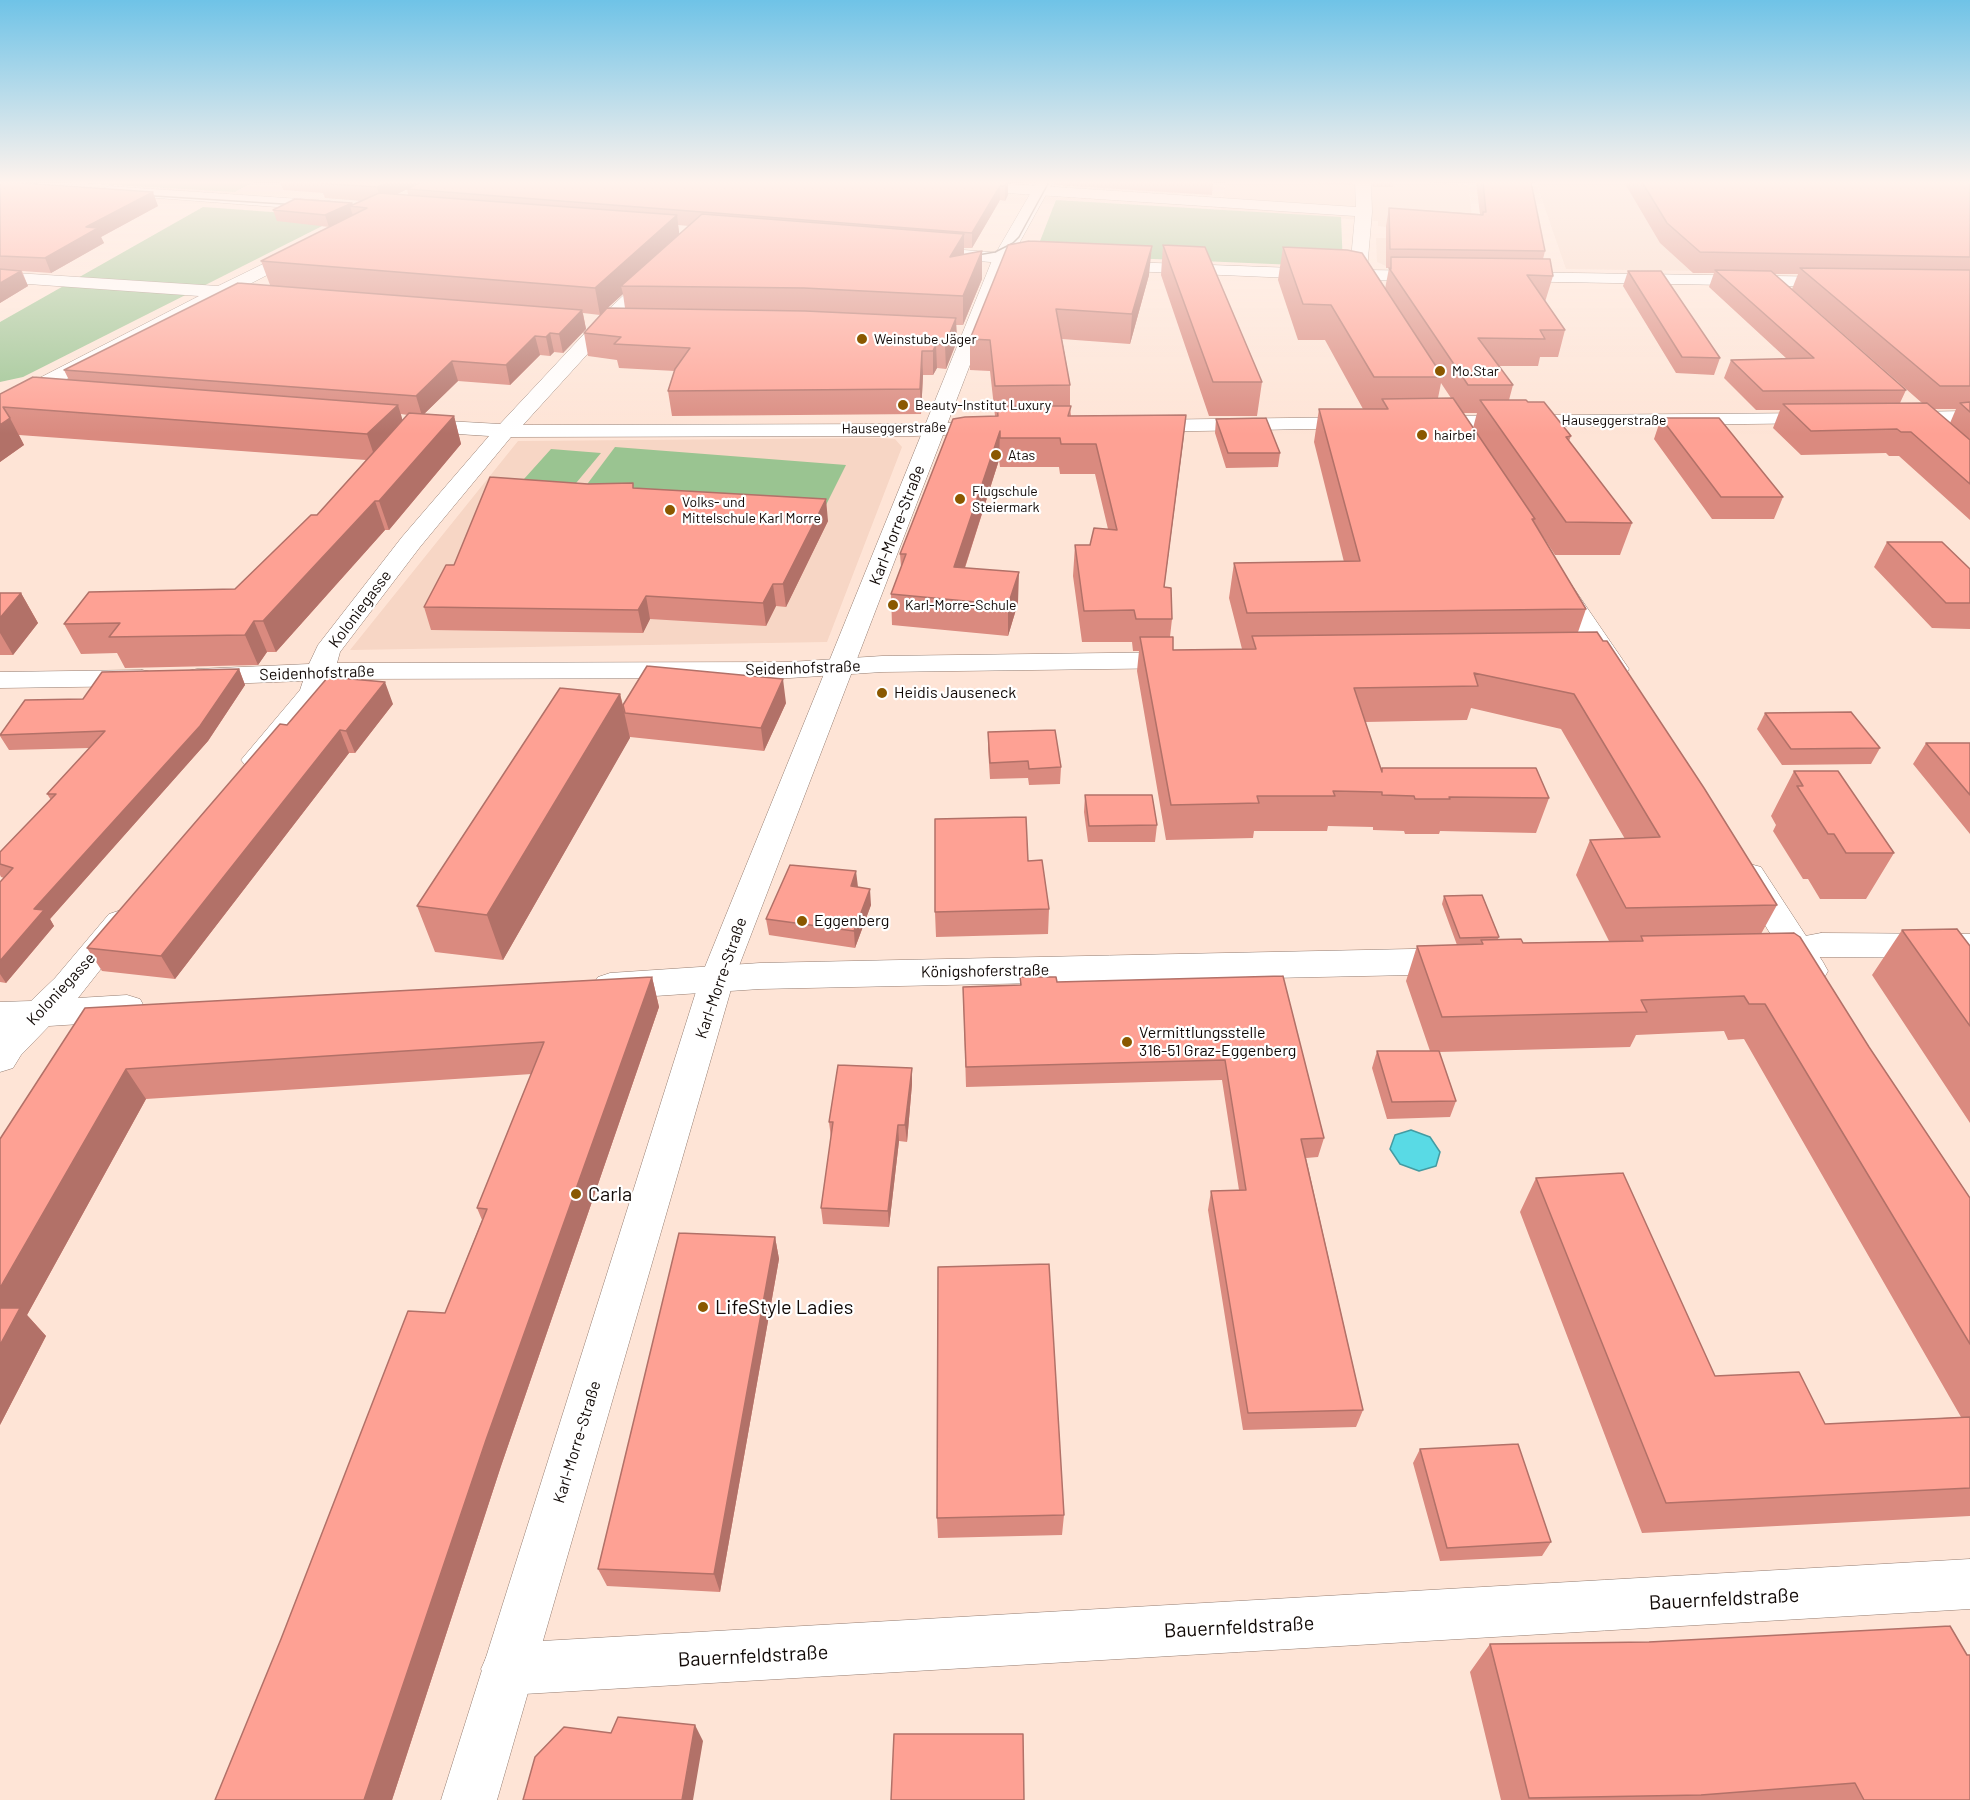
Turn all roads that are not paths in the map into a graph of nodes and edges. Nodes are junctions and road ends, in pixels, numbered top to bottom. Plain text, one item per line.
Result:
1 (269, 266) edge
2 (666, 266) edge
3 (999, 266) edge
4 (1116, 266) edge
5 (1358, 266) edge
6 (1449, 276) edge
7 (0, 277) edge
8 (1493, 277) edge
9 (1778, 281) junction
10 (1859, 282) edge
11 (1365, 285) junction
12 (219, 291) junction
13 (284, 297) edge
14 (1793, 303) edge
15 (951, 333) edge
16 (973, 334) junction
17 (0, 392) edge
18 (23, 394) junction
19 (56, 397) edge
20 (1899, 398) edge
21 (0, 409) edge
22 (1447, 413) junction
23 (1920, 417) junction
24 (1970, 417) edge
25 (1838, 418) edge
26 (1874, 418) edge
27 (1407, 422) edge
28 (1383, 423) edge
29 (394, 424) edge
30 (1122, 426) edge
31 (1019, 427) edge
32 (935, 428) junction
33 (505, 431) junction
34 (1945, 439) edge
35 (1466, 441) edge
36 (1547, 565) edge
37 (1209, 659) edge
38 (839, 668) junction
39 (320, 671) junction
40 (0, 680) edge
41 (1632, 695) edge
42 (238, 781) edge
43 (1737, 856) edge
44 (134, 906) edge
45 (1970, 946) edge
46 (1796, 949) junction
47 (1734, 955) edge
48 (1489, 961) edge
49 (717, 979) junction
50 (575, 987) edge
51 (1828, 998) edge
52 (163, 1006) edge
53 (40, 1014) junction
54 (0, 1016) edge
55 (0, 1058) edge
56 (1970, 1584) edge
57 (507, 1669) junction
58 (469, 1800) edge

1 - 12 street
2 - 33 street, Koloniegasse
3 - 16 street, Karl-Morre-Straße
4 - 11 street
5 - 11 street
6 - 11 street
7 - 12 street
8 - 9 street
9 - 10 street
9 - 14 street
12 - 13 street
12 - 18 street
15 - 16 street
16 - 32 street, Karl-Morre-Straße
17 - 18 street
18 - 19 street
18 - 21 street
20 - 23 street
22 - 25 street, Hauseggerstraße
22 - 27 street, Hauseggerstraße
22 - 35 street
23 - 24 street
23 - 26 street
23 - 34 street
28 - 30 street
29 - 33 street, Hauseggerstraße
31 - 32 street, Hauseggerstraße
32 - 33 street, Hauseggerstraße
32 - 38 street, Karl-Morre-Straße
33 - 39 street, Koloniegasse
36 - 41 street
37 - 38 street, Seidenhofstraße
38 - 39 street, Seidenhofstraße
38 - 49 street, Karl-Morre-Straße
39 - 40 street, Seidenhofstraße
39 - 42 street, Koloniegasse
43 - 46 street
44 - 53 street, Koloniegasse
45 - 46 street
46 - 47 street
46 - 51 street
48 - 49 street, Königshoferstraße
49 - 50 street, Königshoferstraße
49 - 57 street, Karl-Morre-Straße
52 - 53 street
53 - 54 street
53 - 55 street, Koloniegasse
56 - 57 street, Bauernfeldstraße
57 - 58 street, Karl-Morre-Straße

